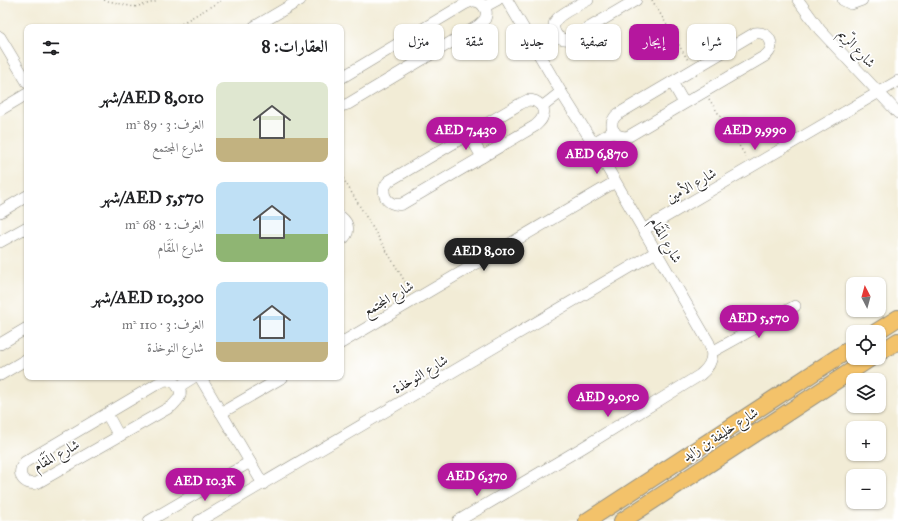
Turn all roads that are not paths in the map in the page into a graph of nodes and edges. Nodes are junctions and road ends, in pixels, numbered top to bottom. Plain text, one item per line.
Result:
1 (300, 0) edge
2 (497, 0) edge
3 (507, 0) edge
4 (588, 0) edge
5 (798, 0) edge
6 (843, 0) edge
7 (862, 0) edge
8 (631, 1) edge
9 (484, 7) junction
10 (259, 24) edge
11 (431, 24) edge
12 (521, 24) edge
13 (555, 24) edge
14 (558, 36) edge
15 (0, 37) edge
16 (394, 46) edge
17 (444, 47) edge
18 (422, 60) edge
19 (542, 60) edge
20 (344, 76) edge
21 (24, 77) edge
22 (898, 80) edge
23 (672, 82) junction
24 (561, 92) junction
25 (878, 92) junction
26 (24, 96) edge
27 (684, 104) junction
28 (344, 105) edge
29 (542, 107) junction
30 (0, 110) edge
31 (898, 113) edge
32 (614, 131) junction
33 (469, 134) junction
34 (592, 143) junction
35 (482, 157) junction
36 (615, 182) junction
37 (24, 198) edge
38 (0, 212) edge
39 (344, 219) edge
40 (24, 228) edge
41 (643, 230) junction
42 (344, 237) edge
43 (1, 238) edge
44 (656, 252) junction
45 (795, 306) dead end
46 (898, 318) edge
47 (886, 326) edge
48 (24, 330) edge
49 (344, 341) edge
50 (898, 341) edge
51 (0, 344) edge
52 (886, 349) edge
53 (712, 352) junction
54 (846, 352) edge
55 (24, 361) edge
56 (860, 365) edge
57 (0, 375) edge
58 (189, 380) edge
59 (202, 380) edge
60 (278, 380) edge
61 (178, 387) junction
62 (221, 413) junction
63 (107, 414) junction
64 (119, 436) junction
65 (250, 462) junction
66 (263, 484) junction
67 (149, 521) edge
68 (199, 521) edge
69 (458, 521) edge
70 (587, 521) edge
71 (622, 521) edge

1 - 10 street
2 - 9 street
3 - 12 street, شارع المَقَام
4 - 13 street
5 - 25 street, شارع الرِّيم
6 - 7 street
8 - 14 street
9 - 11 street
9 - 17 street
15 - 21 street
16 - 20 street
18 - 28 street
19 - 24 street, شارع المَقَام
22 - 25 street, شارع الأمين
23 - 27 street
23 - 27 street
23 - 32 street
24 - 29 street
24 - 34 street, شارع المَقَام
25 - 31 street, شارع الرِّيم
25 - 41 street, شارع الأمين
26 - 30 street
27 - 32 street
29 - 33 street
29 - 35 street
32 - 34 street
33 - 35 street
33 - 35 street
34 - 36 street, شارع المَقَام
36 - 41 street, شارع المَقَام
36 - 49 street, شارع المجتمع
37 - 38 street
39 - 42 street
40 - 43 street
41 - 44 street, شارع المَقَام
44 - 53 street, شارع المَقَام
44 - 66 street, شارع النوخذة
45 - 53 street
46 - 47 highway
48 - 51 street
50 - 52 highway
53 - 69 street
54 - 70 highway, شارع خليفة بن زايد
55 - 57 street
56 - 71 highway, شارع خليفة بن زايد
58 - 61 street
59 - 62 street
60 - 62 street
61 - 63 street, شارع المَقَام
61 - 64 street, شارع المَقَام
62 - 65 street
63 - 64 street
63 - 64 street, شارع المَقَام
65 - 66 street
65 - 67 street
66 - 68 street, شارع النوخذة

